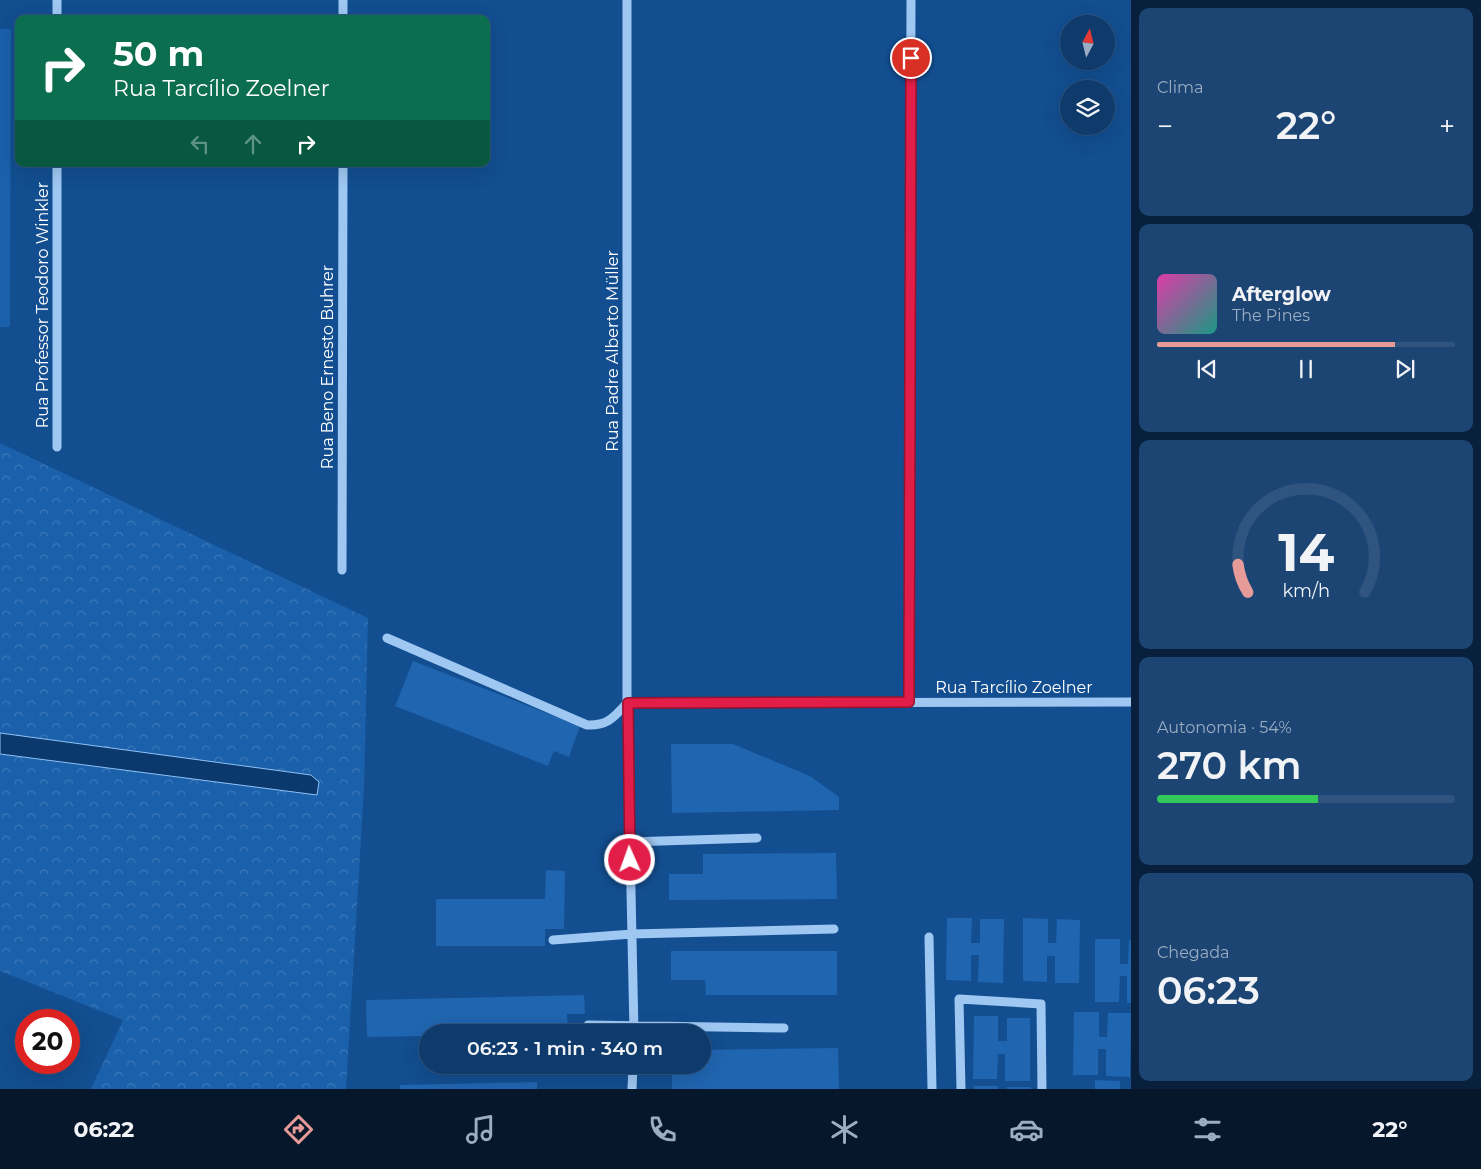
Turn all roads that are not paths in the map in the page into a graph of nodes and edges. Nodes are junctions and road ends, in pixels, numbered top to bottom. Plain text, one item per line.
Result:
1 (57, 0) edge
2 (343, 0) edge
3 (627, 0) edge
4 (911, 0) edge
5 (57, 15) edge
6 (343, 15) edge
7 (57, 167) edge
8 (343, 167) edge
9 (57, 447) dead end
10 (342, 570) dead end
11 (387, 638) dead end
12 (909, 702) junction
13 (1131, 702) edge
14 (628, 703) junction
15 (757, 838) dead end
16 (629, 842) junction
17 (834, 929) dead end
18 (632, 934) junction
19 (929, 937) dead end
20 (553, 940) dead end
21 (634, 1024) edge
22 (711, 1028) edge
23 (784, 1028) dead end
24 (633, 1074) edge
25 (632, 1089) edge
26 (932, 1089) edge
27 (961, 1089) edge
28 (1042, 1089) edge

1 - 5 street
2 - 6 street
3 - 14 street, Rua Padre Alberto Müller
4 - 12 street
7 - 9 street, Rua Professor Teodoro Winkler
8 - 10 street, Rua Beno Ernesto Buhrer
11 - 14 street
12 - 13 street, Rua Tarcílio Zoelner
12 - 14 street, Rua Tarcílio Zoelner
14 - 16 street, Rua Padre Alberto Müller
15 - 16 street
16 - 18 street, Rua Padre Alberto Müller
17 - 18 street
18 - 20 street
18 - 21 street, Rua Padre Alberto Müller
19 - 26 street
22 - 23 street
24 - 25 street
27 - 28 street

